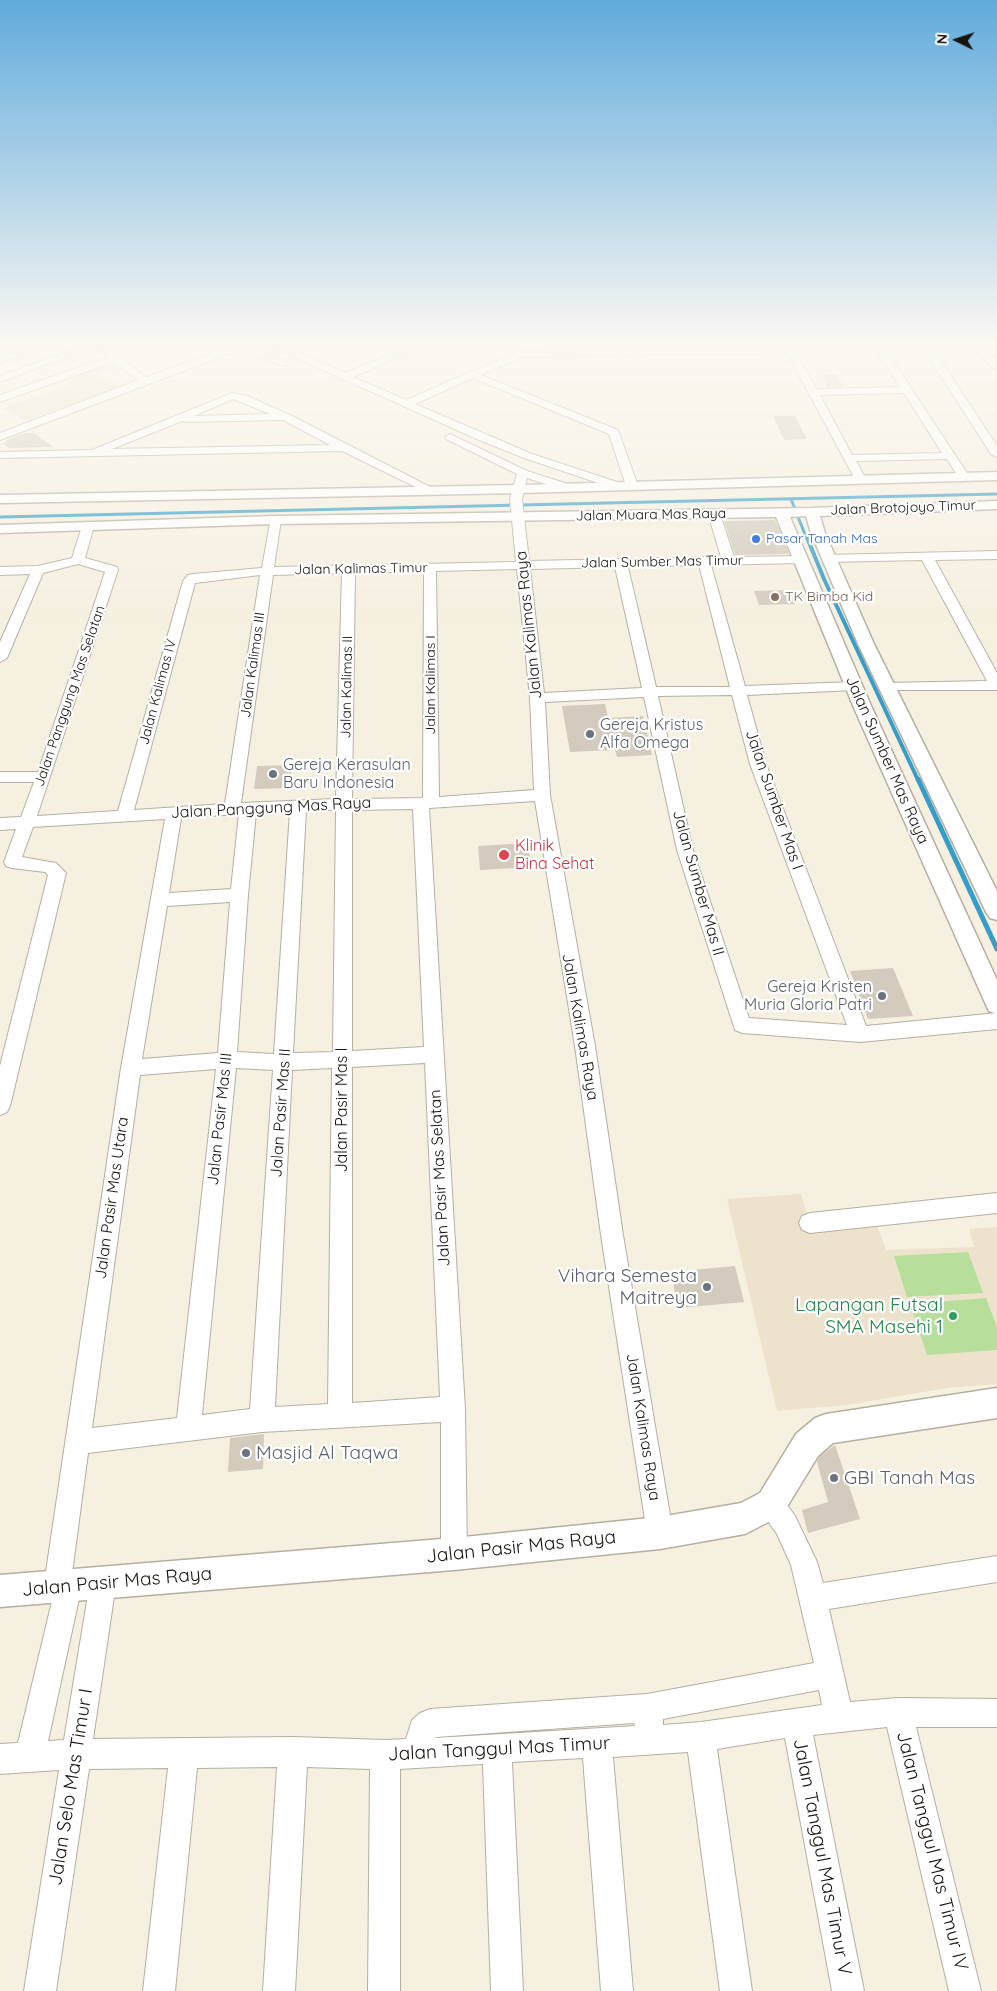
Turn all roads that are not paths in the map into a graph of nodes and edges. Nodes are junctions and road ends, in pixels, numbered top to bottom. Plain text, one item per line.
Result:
1 (131, 437) edge
2 (323, 437) edge
3 (448, 437) edge
4 (480, 437) edge
5 (615, 437) edge
6 (836, 437) edge
7 (938, 437) edge
8 (986, 437) edge
9 (344, 448) junction
10 (0, 454) edge
11 (91, 454) junction
12 (997, 454) edge
13 (950, 456) junction
14 (848, 458) junction
15 (523, 473) junction
16 (963, 476) junction
17 (997, 476) edge
18 (860, 479) junction
19 (626, 486) junction
20 (567, 487) junction
21 (432, 491) junction
22 (0, 499) edge
23 (518, 504) junction
24 (997, 505) edge
25 (783, 512) junction
26 (811, 512) junction
27 (714, 514) junction
28 (275, 520) junction
29 (88, 526) junction
30 (0, 529) edge
31 (997, 555) edge
32 (927, 557) junction
33 (830, 558) junction
34 (801, 559) junction
35 (78, 560) junction
36 (704, 561) junction
37 (729, 561) junction
38 (621, 563) junction
39 (522, 565) junction
40 (430, 567) junction
41 (349, 569) junction
42 (38, 570) junction
43 (0, 571) edge
44 (267, 571) junction
45 (200, 576) joint
46 (0, 658) edge
47 (997, 685) edge
48 (854, 686) junction
49 (886, 687) junction
50 (738, 691) junction
51 (650, 692) junction
52 (537, 698) junction
53 (0, 777) edge
54 (44, 777) junction
55 (542, 795) junction
56 (426, 803) junction
57 (344, 804) junction
58 (298, 805) junction
59 (240, 809) junction
60 (174, 813) junction
61 (125, 815) junction
62 (26, 823) junction
63 (0, 824) edge
64 (6, 864) edge
65 (239, 896) junction
66 (160, 900) junction
67 (997, 912) edge
68 (997, 1005) edge
69 (997, 1021) edge
70 (860, 1034) junction
71 (434, 1055) junction
72 (342, 1058) junction
73 (227, 1060) junction
74 (284, 1062) junction
75 (131, 1068) junction
76 (0, 1106) edge
77 (997, 1203) edge
78 (810, 1223) dead end
79 (997, 1403) edge
80 (452, 1409) junction
81 (340, 1416) junction
82 (262, 1420) junction
83 (188, 1429) junction
84 (78, 1442) junction
85 (771, 1504) junction
86 (660, 1533) junction
87 (454, 1554) junction
88 (997, 1569) edge
89 (103, 1583) junction
90 (63, 1585) junction
91 (0, 1592) edge
92 (814, 1598) junction
93 (831, 1674) junction
94 (647, 1708) junction
95 (898, 1712) junction
96 (997, 1713) edge
97 (840, 1718) junction
98 (796, 1722) junction
99 (701, 1737) junction
100 (651, 1741) junction
101 (596, 1744) junction
102 (497, 1748) junction
103 (293, 1752) junction
104 (418, 1753) junction
105 (77, 1754) junction
106 (184, 1754) junction
107 (385, 1755) junction
108 (30, 1756) junction
109 (0, 1759) edge
110 (40, 1991) edge
111 (159, 1991) edge
112 (279, 1991) edge
113 (384, 1991) edge
114 (507, 1991) edge
115 (617, 1991) edge
116 (736, 1991) edge
117 (848, 1991) edge
118 (965, 1991) edge

1 - 11 street
2 - 9 street
3 - 15 street
4 - 19 street
5 - 19 street
6 - 14 street
7 - 13 street
8 - 12 street
9 - 11 street
9 - 21 street
10 - 11 street
13 - 14 street
13 - 16 street
14 - 18 street
15 - 20 street
15 - 23 street
16 - 17 street
16 - 18 street
18 - 19 street
19 - 20 street
20 - 23 street
21 - 22 street
21 - 23 street
23 - 27 street, Jalan Muara Mas Raya
23 - 28 street
23 - 39 street, Jalan Kalimas Raya
24 - 26 street, Jalan Brotojoyo Timur
25 - 26 street, Jalan Brotojoyo Timur
25 - 27 street, Jalan Muara Mas Raya
25 - 34 street, Jalan Sumber Mas Raya
26 - 33 street, Jalan Sumber Mas Raya
27 - 37 street
28 - 29 street
28 - 44 street, Jalan Kalimas III
29 - 30 street
29 - 35 street
31 - 32 street
32 - 33 street
32 - 47 street
33 - 49 street, Jalan Sumber Mas Raya
34 - 37 street, Jalan Sumber Mas Timur
34 - 48 street, Jalan Sumber Mas Raya
35 - 42 street
35 - 54 street, Jalan Panggung Mas Selatan
36 - 37 street, Jalan Sumber Mas Timur
36 - 38 street, Jalan Sumber Mas Timur
36 - 50 street, Jalan Sumber Mas I
38 - 39 street, Jalan Sumber Mas Timur
38 - 51 street, Jalan Sumber Mas II
39 - 40 street, Jalan Kalimas Timur
39 - 52 street, Jalan Kalimas Raya
40 - 41 street, Jalan Kalimas Timur
40 - 56 street, Jalan Kalimas I
41 - 44 street, Jalan Kalimas Timur
41 - 57 street, Jalan Kalimas II
42 - 43 street
42 - 46 street
44 - 45 street, Jalan Kalimas Timur
44 - 59 street, Jalan Kalimas III
45 - 61 street, Jalan Kalimas IV
47 - 49 street
48 - 50 street
48 - 68 street, Jalan Sumber Mas Raya
49 - 67 street, Jalan Sumber Mas Raya
50 - 51 street
50 - 70 street, Jalan Sumber Mas I
51 - 52 street
51 - 70 street, Jalan Sumber Mas II
52 - 55 street, Jalan Kalimas Raya
53 - 54 street
54 - 62 street, Jalan Panggung Mas Selatan
55 - 56 street, Jalan Panggung Mas Raya
55 - 86 street, Jalan Kalimas Raya
56 - 57 street, Jalan Panggung Mas Raya
56 - 71 street, Jalan Pasir Mas Selatan
57 - 58 street, Jalan Panggung Mas Raya
57 - 72 street, Jalan Pasir Mas I
58 - 59 street, Jalan Panggung Mas Raya
58 - 74 street, Jalan Pasir Mas II
59 - 60 street, Jalan Panggung Mas Raya
59 - 65 street, Jalan Pasir Mas III
60 - 61 street, Jalan Panggung Mas Raya
60 - 66 street, Jalan Pasir Mas Utara
61 - 62 street, Jalan Panggung Mas Raya
62 - 63 street, Jalan Panggung Mas Raya
62 - 64 street, Jalan Panggung Mas Selatan
64 - 76 street
65 - 66 street
65 - 73 street, Jalan Pasir Mas III
66 - 75 street, Jalan Pasir Mas Utara
69 - 70 street
71 - 72 street
71 - 80 street, Jalan Pasir Mas Selatan
72 - 74 street
72 - 81 street, Jalan Pasir Mas I
73 - 74 street
73 - 75 street
73 - 83 street, Jalan Pasir Mas III
74 - 82 street, Jalan Pasir Mas II
75 - 84 street, Jalan Pasir Mas Utara
77 - 78 street
79 - 85 street
80 - 81 street
80 - 87 street, Jalan Pasir Mas Selatan
81 - 82 street
82 - 83 street
83 - 84 street
84 - 90 street, Jalan Pasir Mas Utara
85 - 86 street, Jalan Pasir Mas Raya
85 - 92 street
86 - 87 street, Jalan Pasir Mas Raya
87 - 89 street, Jalan Pasir Mas Raya
88 - 92 street
89 - 90 street, Jalan Pasir Mas Raya
89 - 105 street, Jalan Selo Mas Timur I
90 - 91 street, Jalan Pasir Mas Raya
90 - 108 street, Jalan Pasir Mas Utara
92 - 93 street
93 - 94 street
93 - 97 street
94 - 100 street
94 - 104 street
95 - 96 street, Jalan Tanggul Mas Timur
95 - 97 street, Jalan Tanggul Mas Timur
95 - 118 street, Jalan Tanggul Mas Timur IV
97 - 98 street, Jalan Tanggul Mas Timur
98 - 99 street, Jalan Tanggul Mas Timur
98 - 117 street, Jalan Tanggul Mas Timur V
99 - 100 street, Jalan Tanggul Mas Timur
99 - 116 street
100 - 101 street, Jalan Tanggul Mas Timur
101 - 102 street, Jalan Tanggul Mas Timur
101 - 115 street
102 - 104 street, Jalan Tanggul Mas Timur
102 - 114 street
103 - 106 street, Jalan Tanggul Mas Timur
103 - 107 street, Jalan Tanggul Mas Timur
103 - 112 street
104 - 107 street, Jalan Tanggul Mas Timur
105 - 106 street, Jalan Tanggul Mas Timur
105 - 108 street, Jalan Tanggul Mas Timur
105 - 110 street, Jalan Selo Mas Timur I
106 - 111 street
107 - 113 street
108 - 109 street, Jalan Tanggul Mas Timur

